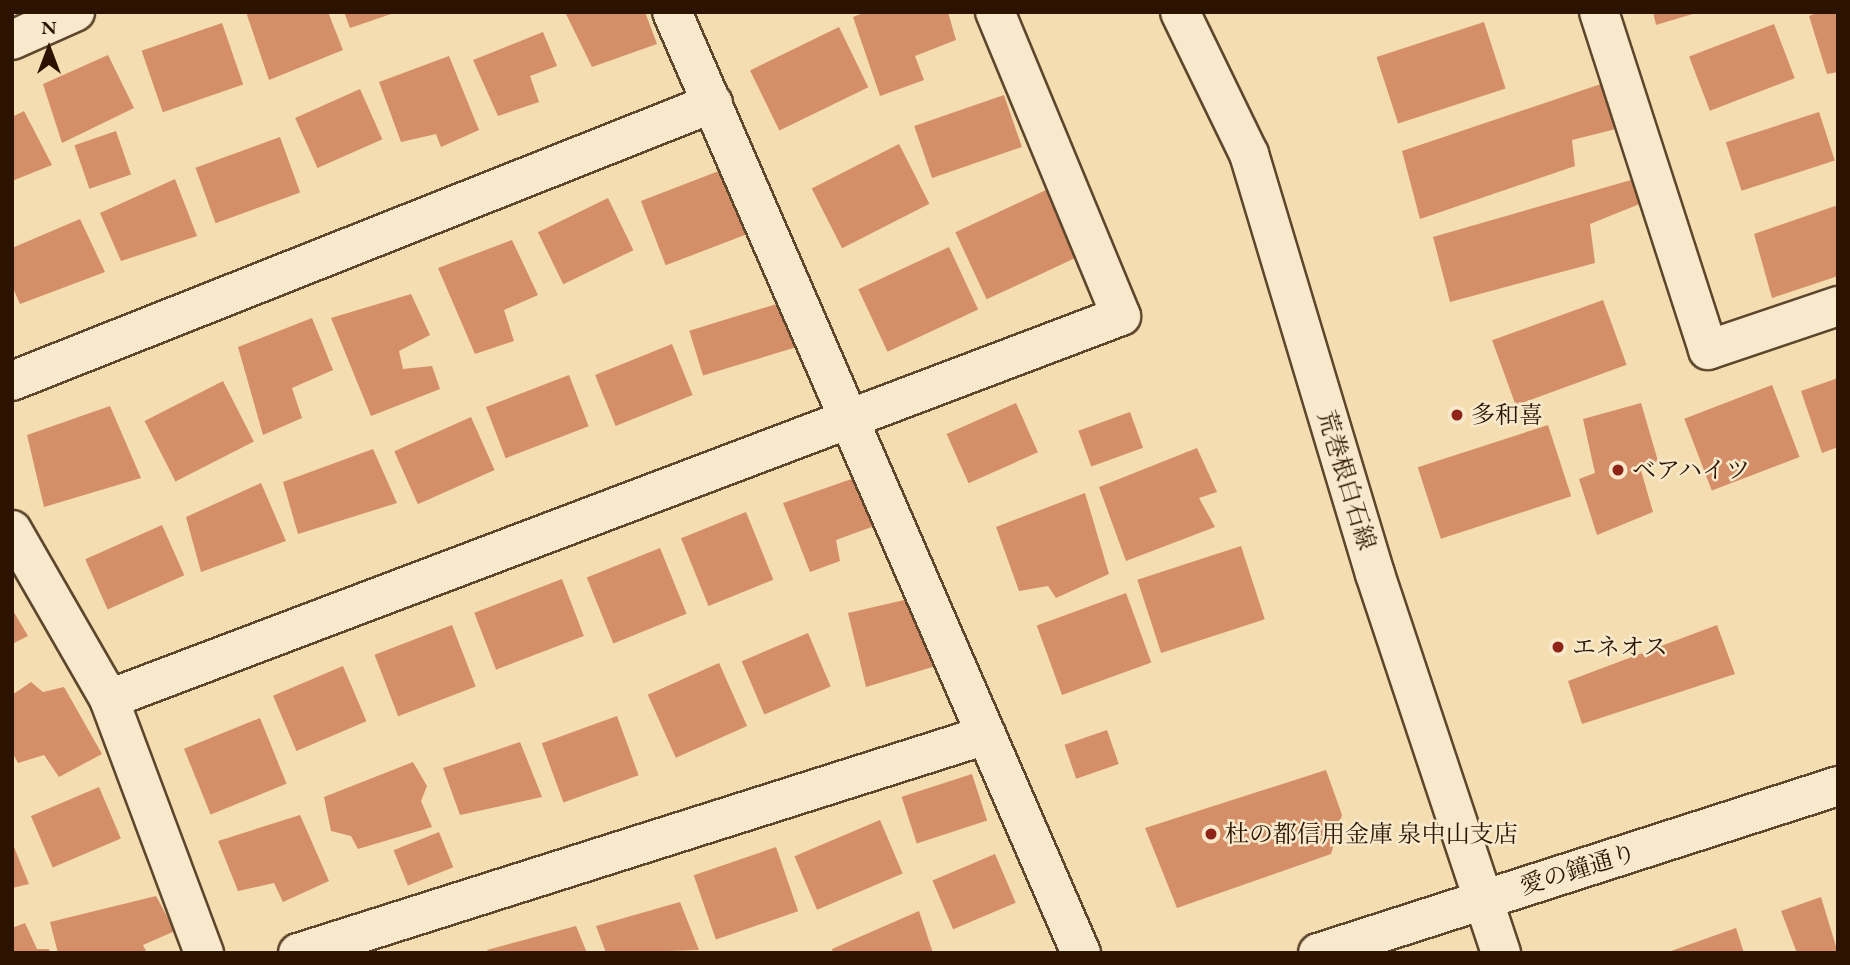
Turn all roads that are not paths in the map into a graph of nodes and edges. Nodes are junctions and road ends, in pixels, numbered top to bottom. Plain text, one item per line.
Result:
1 (75, 12) edge
2 (672, 12) edge
3 (995, 12) edge
4 (1180, 12) edge
5 (1599, 12) edge
6 (12, 40) edge
7 (713, 103) junction
8 (1838, 306) edge
9 (12, 381) edge
10 (851, 415) junction
11 (12, 530) edge
12 (109, 699) junction
13 (986, 735) junction
14 (1838, 786) edge
15 (1482, 899) junction
16 (204, 953) edge
17 (298, 953) edge
18 (1081, 953) edge
19 (1318, 953) edge
20 (1501, 953) edge

1 - 6 street
2 - 7 street
3 - 10 street
4 - 15 street, 荒巻根白石線
5 - 8 street
7 - 9 street
7 - 10 street
10 - 12 street
10 - 13 street
11 - 12 street
12 - 16 street
13 - 17 street
13 - 18 street
14 - 15 street, 愛の鐘通り
15 - 19 street, 愛の鐘通り
15 - 20 street, 荒巻根白石線

